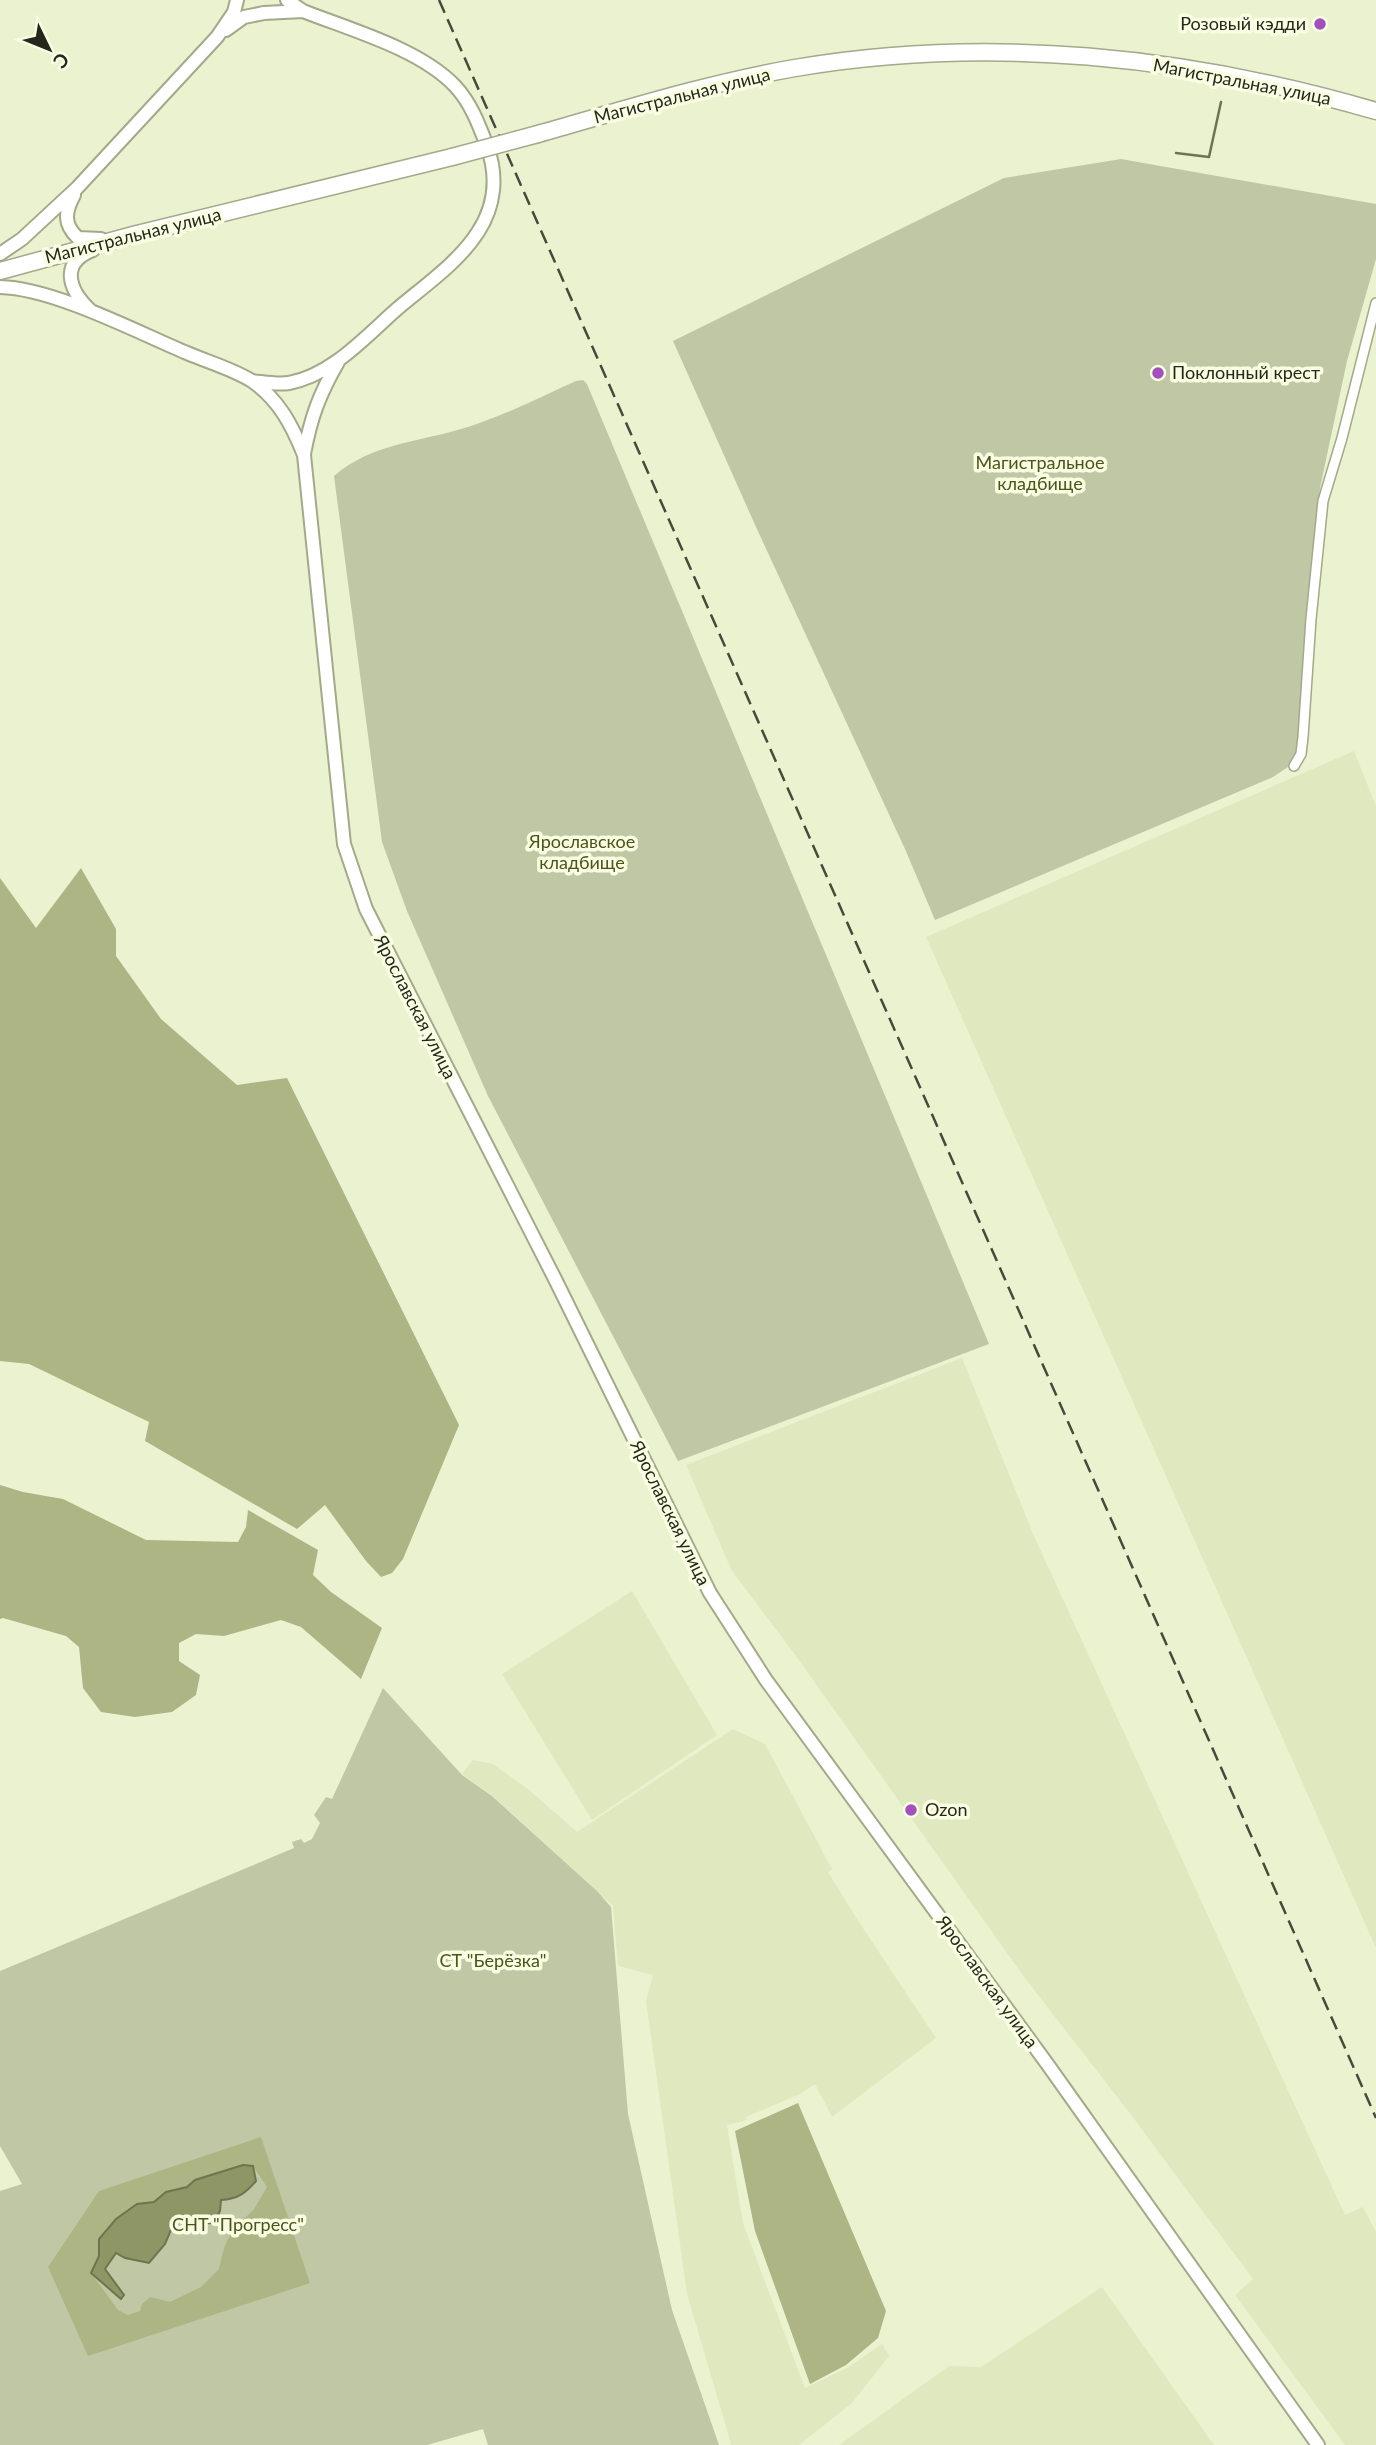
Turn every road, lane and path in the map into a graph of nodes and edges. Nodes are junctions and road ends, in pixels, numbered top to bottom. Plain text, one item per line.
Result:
1 (237, 0) edge
2 (287, 0) edge
3 (303, 11) junction
4 (217, 37) junction
5 (1376, 111) edge
6 (77, 188) junction
7 (137, 234) junction
8 (0, 254) edge
9 (0, 271) edge
10 (0, 287) edge
11 (1376, 303) edge
12 (93, 312) junction
13 (338, 362) junction
14 (251, 381) junction
15 (304, 455) junction
16 (1294, 766) dead end
17 (1318, 2445) edge

1 - 4 main road
2 - 3 main road
3 - 4 main road
3 - 13 main road
4 - 6 main road
5 - 7 highway, Магистральная улица, bridge
6 - 7 main road
6 - 8 main road
7 - 9 highway, Магистральная улица
7 - 12 main road
10 - 12 main road
11 - 16 street
12 - 14 main road
13 - 14 main road
13 - 15 main road
14 - 15 main road
15 - 17 main road, Ярославская улица

